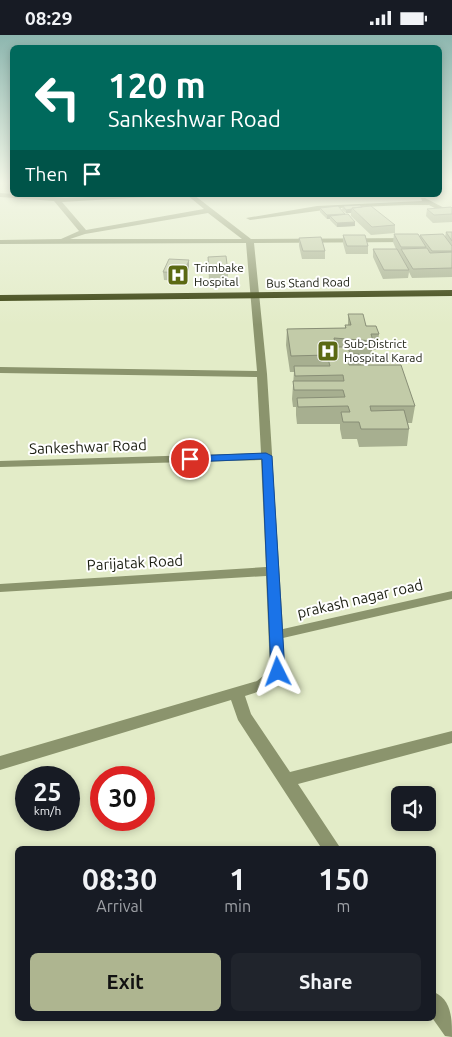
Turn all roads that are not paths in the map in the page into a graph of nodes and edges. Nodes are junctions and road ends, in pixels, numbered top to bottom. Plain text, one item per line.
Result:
1 (91, 231) edge
2 (237, 231) edge
3 (84, 232) joint
4 (423, 239) edge
5 (250, 241) junction
6 (0, 242) edge
7 (54, 242) junction
8 (452, 287) edge
9 (254, 289) junction
10 (0, 291) edge
11 (452, 293) edge
12 (0, 298) edge
13 (0, 370) edge
14 (262, 374) junction
15 (266, 456) junction
16 (0, 465) edge
17 (273, 571) junction
18 (0, 588) edge
19 (452, 595) edge
20 (276, 635) junction
21 (237, 693) junction
22 (452, 737) edge
23 (0, 763) edge
24 (286, 780) junction
25 (330, 846) edge
26 (436, 1005) edge
27 (452, 1029) edge

1 - 3 street
2 - 5 street
3 - 7 street
4 - 5 street
5 - 7 street
5 - 9 street
6 - 7 street
8 - 9 highway
9 - 10 highway
9 - 11 highway, Bus Stand Road
9 - 12 highway, Bus Stand Road
9 - 14 street
13 - 14 street
14 - 15 street
15 - 16 street, Sankeshwar Road
15 - 17 street
17 - 18 street, Parijatak Road
17 - 20 street
19 - 20 street, prakash nagar road
20 - 21 street
21 - 23 street
21 - 24 street
22 - 24 street
24 - 25 street
26 - 27 street

